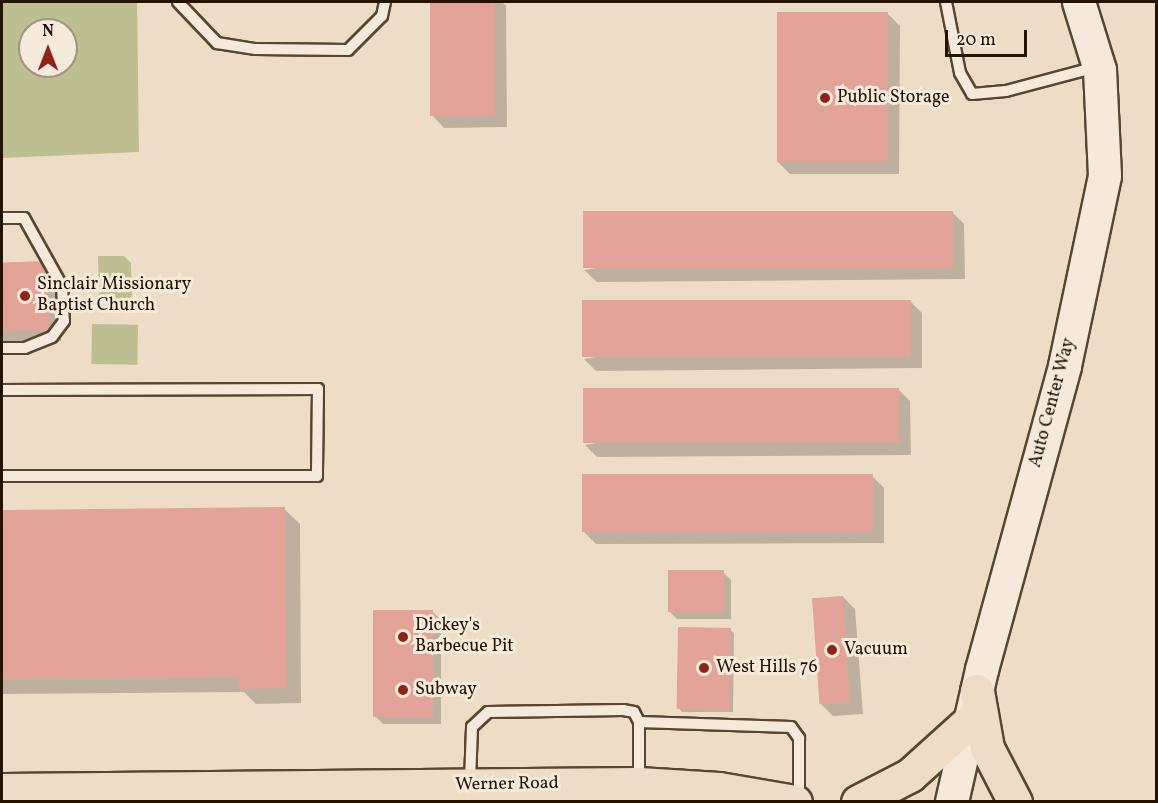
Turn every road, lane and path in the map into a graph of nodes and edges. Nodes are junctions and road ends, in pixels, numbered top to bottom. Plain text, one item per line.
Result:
1 (178, 2) edge
2 (385, 2) edge
3 (946, 2) edge
4 (1078, 2) edge
5 (1099, 67) junction
6 (2, 218) edge
7 (2, 348) edge
8 (2, 390) edge
9 (2, 476) edge
10 (974, 705) junction
11 (639, 722) junction
12 (639, 784) junction
13 (470, 786) junction
14 (2, 790) edge
15 (797, 801) edge
16 (858, 801) edge
17 (952, 801) edge
18 (1015, 801) edge

1 - 2 lane
3 - 5 lane
4 - 5 street, Auto Center Way
5 - 10 street, Auto Center Way
6 - 7 lane
8 - 9 lane
10 - 16 main road
10 - 17 street, Auto Center Way
10 - 18 main road
11 - 12 lane
11 - 13 lane
11 - 15 lane
12 - 13 main road, Werner Road
12 - 15 main road, Werner Road
13 - 14 main road, Werner Road

